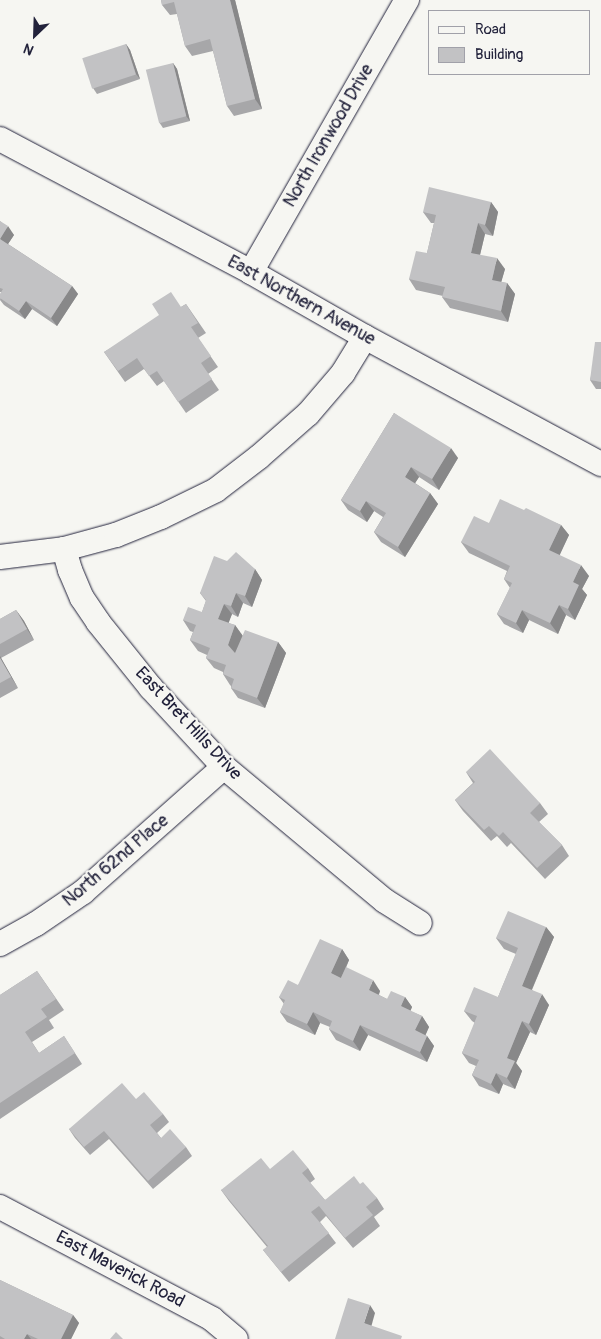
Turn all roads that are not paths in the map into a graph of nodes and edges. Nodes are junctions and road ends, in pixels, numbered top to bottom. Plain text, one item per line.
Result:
1 (407, 0) edge
2 (0, 139) edge
3 (252, 272) junction
4 (365, 337) junction
5 (601, 464) edge
6 (64, 549) junction
7 (0, 557) edge
8 (224, 767) junction
9 (420, 923) dead end
10 (0, 944) edge
11 (0, 1207) edge
12 (236, 1339) edge

1 - 3 street, North Ironwood Drive
2 - 3 street, East Northern Avenue
3 - 4 street, East Northern Avenue
4 - 5 street, East Northern Avenue
4 - 6 street
6 - 7 street
6 - 8 street, East Bret Hills Drive
8 - 9 street, East Bret Hills Drive
8 - 10 street, North 62nd Place
11 - 12 street, East Maverick Road

